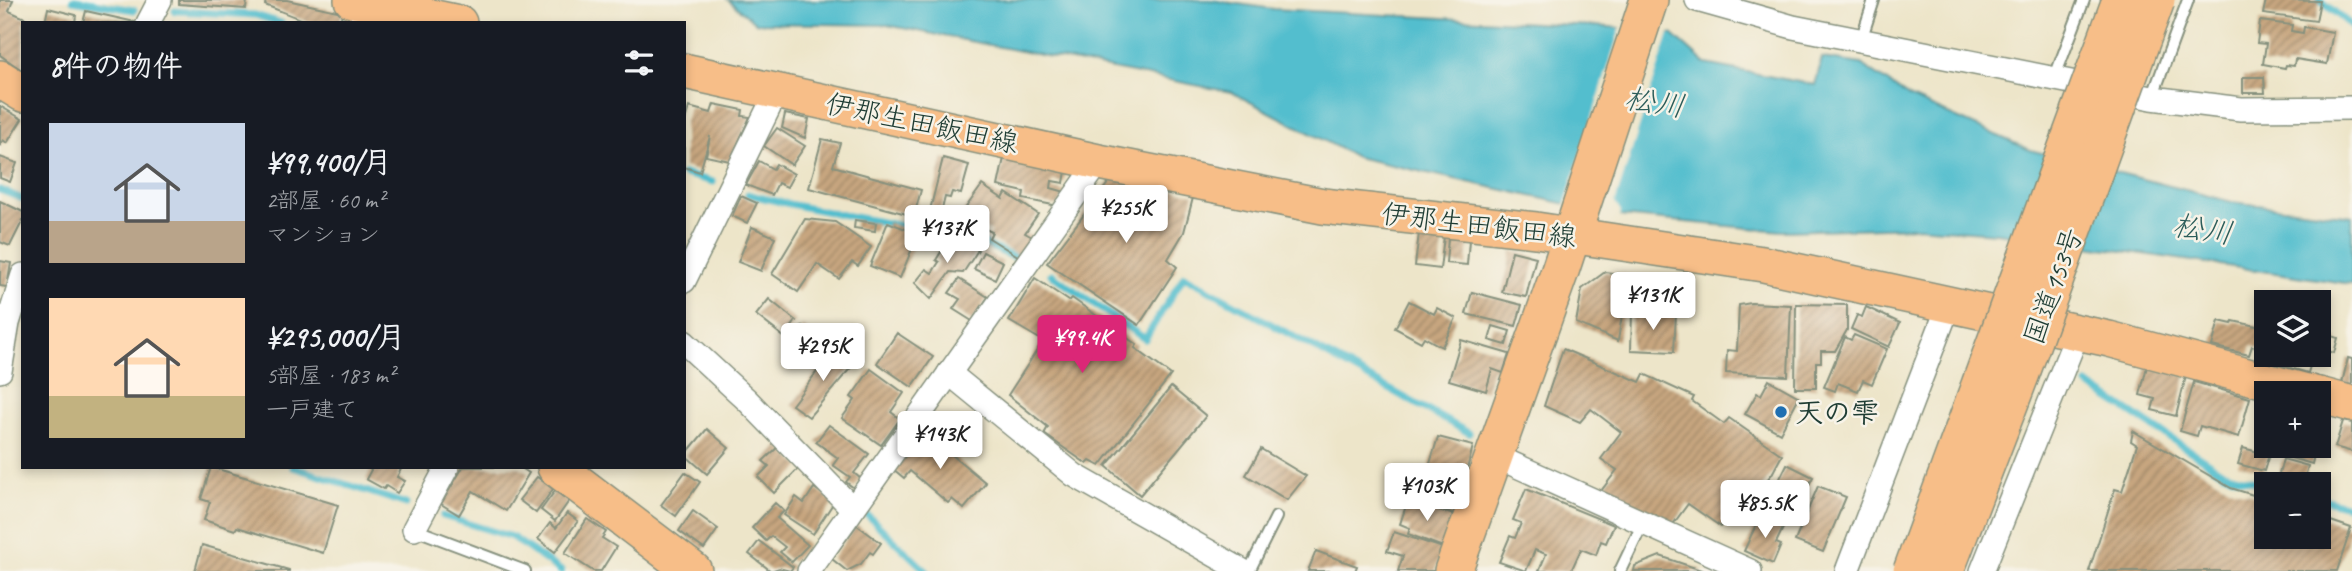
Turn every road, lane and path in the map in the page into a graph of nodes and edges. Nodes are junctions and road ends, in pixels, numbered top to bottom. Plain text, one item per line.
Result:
1 (160, 0) edge
2 (1649, 0) edge
3 (1697, 0) edge
4 (1874, 0) edge
5 (2084, 0) edge
6 (2121, 0) edge
7 (2157, 0) edge
8 (2188, 0) edge
9 (355, 8) edge
10 (149, 21) edge
11 (445, 21) edge
12 (1861, 40) junction
13 (686, 71) edge
14 (0, 79) edge
15 (2054, 79) junction
16 (776, 91) junction
17 (21, 92) edge
18 (2152, 99) junction
19 (2352, 108) edge
20 (1099, 162) junction
21 (1575, 224) junction
22 (686, 277) edge
23 (21, 280) edge
24 (1950, 302) junction
25 (4, 322) edge
26 (2078, 331) junction
27 (686, 344) edge
28 (0, 371) edge
29 (949, 373) junction
30 (2267, 381) edge
31 (2331, 398) edge
32 (2352, 404) edge
33 (1495, 456) junction
34 (446, 469) edge
35 (560, 469) edge
36 (852, 508) junction
37 (1276, 517) dead end
38 (1643, 523) junction
39 (414, 529) joint
40 (525, 571) edge
41 (693, 571) edge
42 (808, 571) edge
43 (1243, 571) edge
44 (1249, 571) edge
45 (1453, 571) edge
46 (1620, 571) edge
47 (1749, 571) edge
48 (1847, 571) edge
49 (1912, 571) edge
50 (1945, 571) edge
51 (1982, 571) edge

1 - 10 street
2 - 21 highway
3 - 12 street
4 - 12 lane
5 - 15 lane
6 - 49 highway, 国道153号, bridge
7 - 50 highway, 国道153号, bridge
8 - 18 lane
9 - 11 main road
12 - 15 street
13 - 16 main road, 伊那生田飯田線
14 - 17 highway
15 - 18 street
16 - 20 main road, 伊那生田飯田線
16 - 22 street
18 - 19 street
20 - 21 main road, 伊那生田飯田線
20 - 29 street
21 - 24 main road, 伊那生田飯田線
21 - 33 highway
23 - 25 street
24 - 26 main road, 伊那生田飯田線
24 - 48 street
25 - 28 street
26 - 30 main road, 伊那生田飯田線
26 - 51 street
27 - 36 street
29 - 36 street
29 - 43 street
31 - 32 main road, 伊那生田飯田線
33 - 38 street
33 - 45 highway
34 - 39 street
35 - 41 highway
36 - 42 street
37 - 44 lane
38 - 46 lane
38 - 47 street
39 - 40 lane

